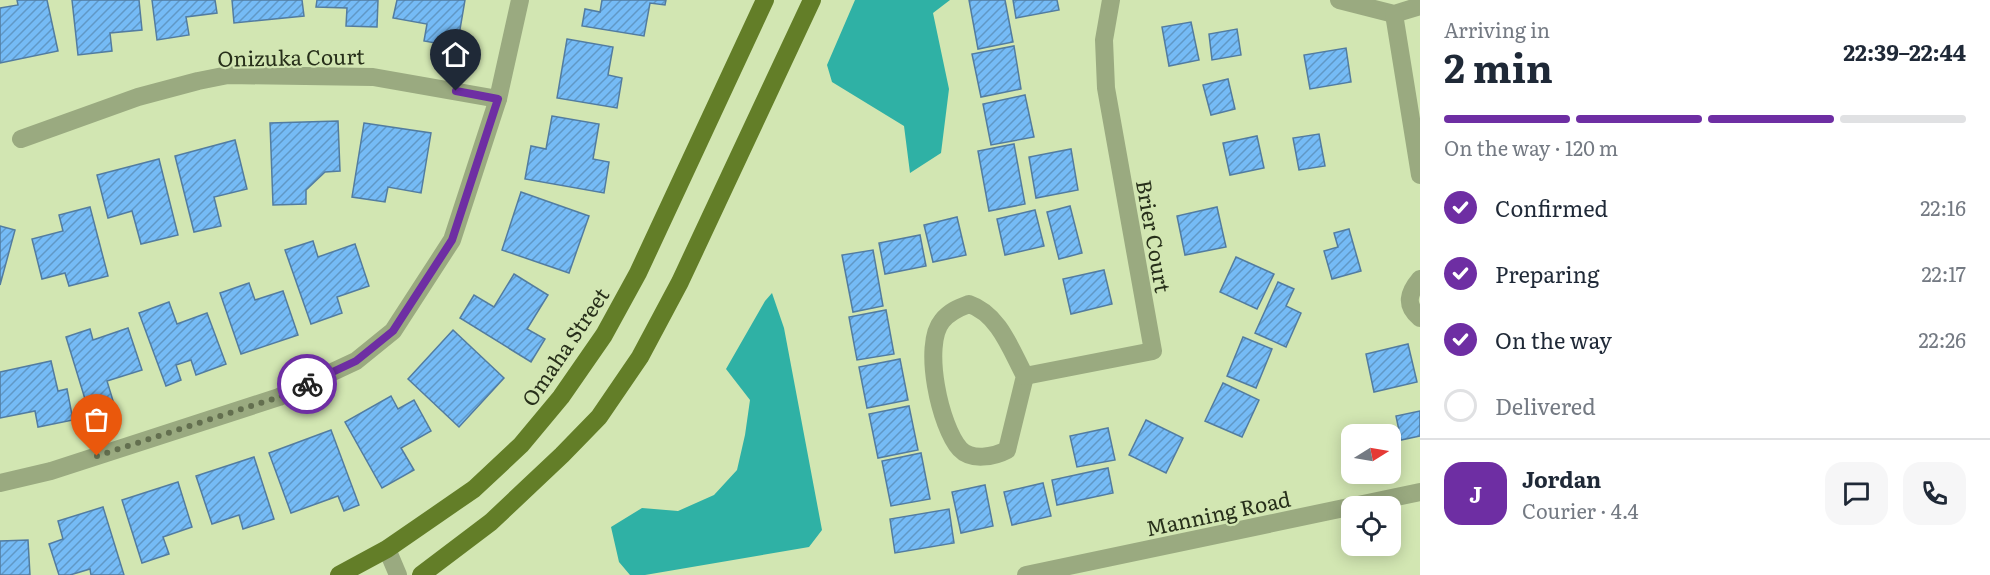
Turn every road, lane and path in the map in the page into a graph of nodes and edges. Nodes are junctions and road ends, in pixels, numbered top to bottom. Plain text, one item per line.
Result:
1 (520, 0) edge
2 (765, 0) edge
3 (812, 0) edge
4 (1111, 0) edge
5 (1339, 0) edge
6 (1420, 6) edge
7 (1394, 14) junction
8 (498, 99) junction
9 (21, 139) dead end
10 (1420, 175) edge
11 (1420, 279) edge
12 (1420, 318) edge
13 (1025, 376) junction
14 (0, 483) edge
15 (1420, 492) edge
16 (387, 549) junction
17 (339, 575) edge
18 (398, 575) edge
19 (421, 575) edge
20 (1026, 575) edge

1 - 8 street
2 - 16 main road, Omaha Street
3 - 19 main road
4 - 13 street, Brier Court
5 - 7 street
6 - 7 street
7 - 10 street
8 - 9 street, Onizuka Court
8 - 14 street
11 - 12 street
13 - 13 street
15 - 20 street, Manning Road
16 - 17 main road, Omaha Street
16 - 18 street

